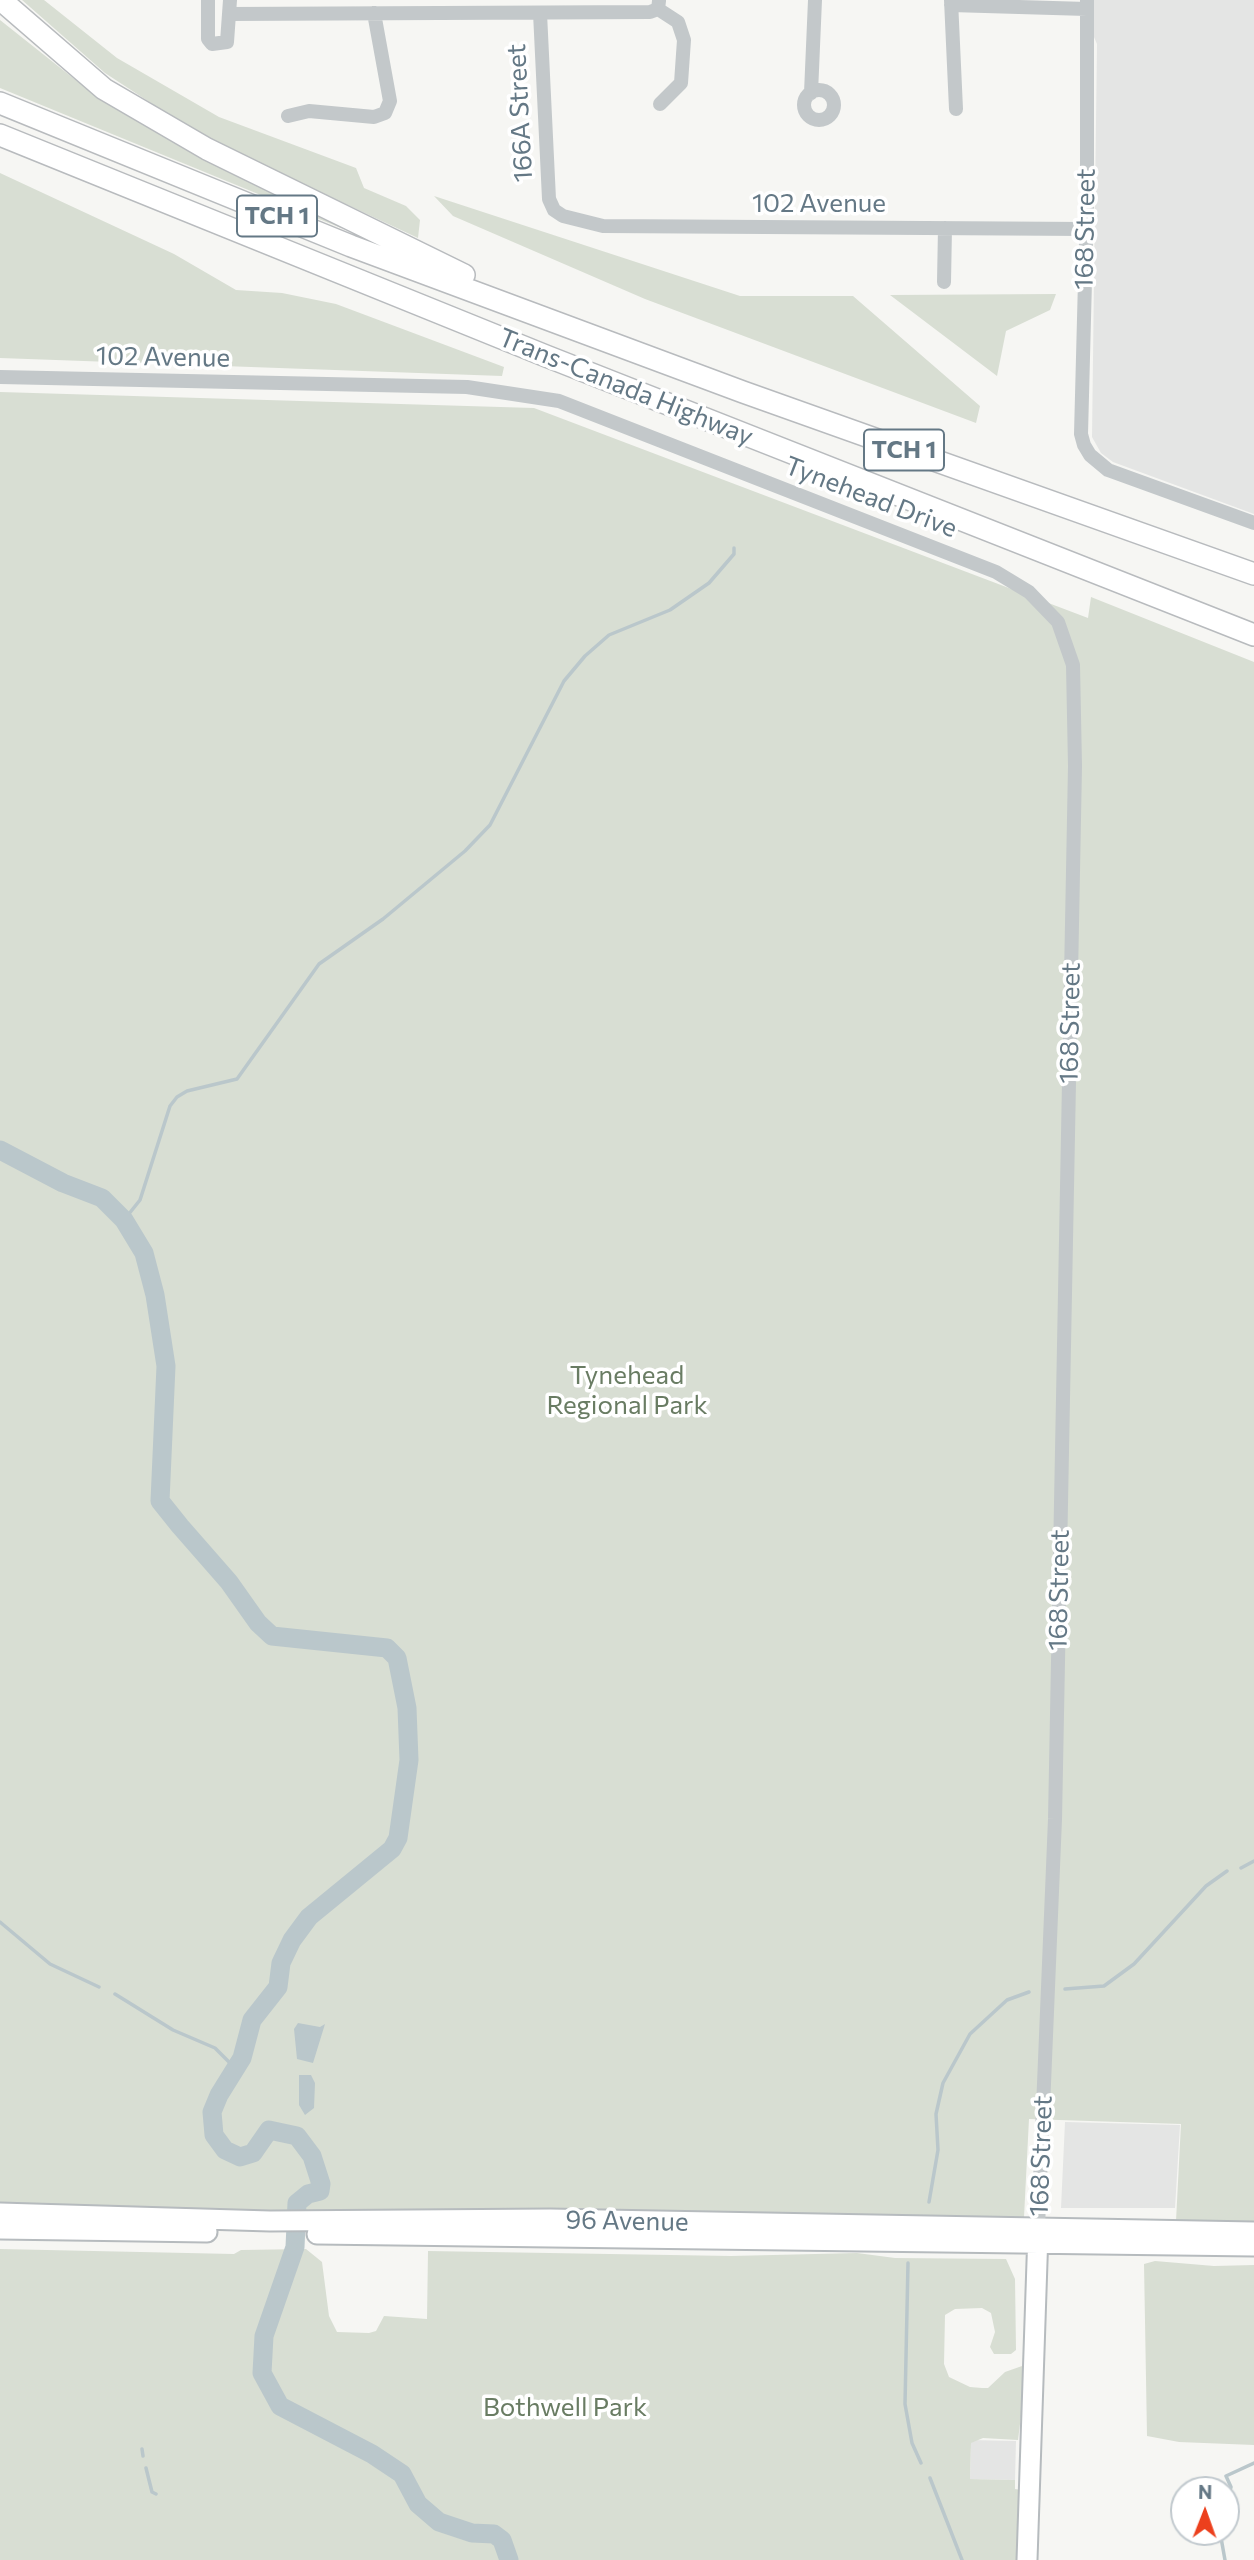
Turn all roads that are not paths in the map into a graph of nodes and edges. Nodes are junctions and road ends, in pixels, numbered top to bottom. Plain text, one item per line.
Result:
1 (1, 0) edge
2 (208, 0) edge
3 (815, 0) edge
4 (951, 2) edge
5 (659, 4) edge
6 (1087, 4) edge
7 (229, 7) edge
8 (288, 7) edge
9 (374, 13) junction
10 (540, 13) junction
11 (811, 93) dead end
12 (0, 103) edge
13 (660, 104) dead end
14 (956, 109) dead end
15 (288, 116) dead end
16 (0, 135) edge
17 (554, 210) joint
18 (945, 228) junction
19 (1086, 229) junction
20 (944, 282) dead end
21 (556, 322) junction
22 (0, 377) edge
23 (325, 385) joint
24 (1254, 523) edge
25 (1254, 574) edge
26 (1058, 622) joint
27 (1254, 635) edge
28 (0, 2213) edge
29 (270, 2227) junction
30 (0, 2229) edge
31 (1254, 2232) edge
32 (1038, 2236) junction
33 (1254, 2246) edge
34 (1027, 2560) edge

1 - 21 highway
2 - 7 street
3 - 11 street
4 - 6 street
4 - 14 street
5 - 10 street
5 - 13 street
6 - 19 street, 168 Street
7 - 8 street
8 - 9 street
9 - 10 street
9 - 15 street
10 - 17 street, 166A Street
12 - 21 highway, Trans-Canada Highway / TCH 1
16 - 27 highway, Trans-Canada Highway / TCH 1
17 - 18 street, 102 Avenue
18 - 19 street, 102 Avenue
18 - 20 street
19 - 24 street, 168 Street
21 - 25 highway, Trans-Canada Highway / TCH 1
22 - 23 street, 102 Avenue
23 - 26 street, Tynehead Drive
26 - 32 street, 168 Street
28 - 29 main road, 96 Avenue
29 - 30 main road, 96 Avenue
29 - 32 main road, 96 Avenue
31 - 32 main road, 96 Avenue
32 - 33 main road, 96 Avenue
32 - 34 main road, 168 Street

